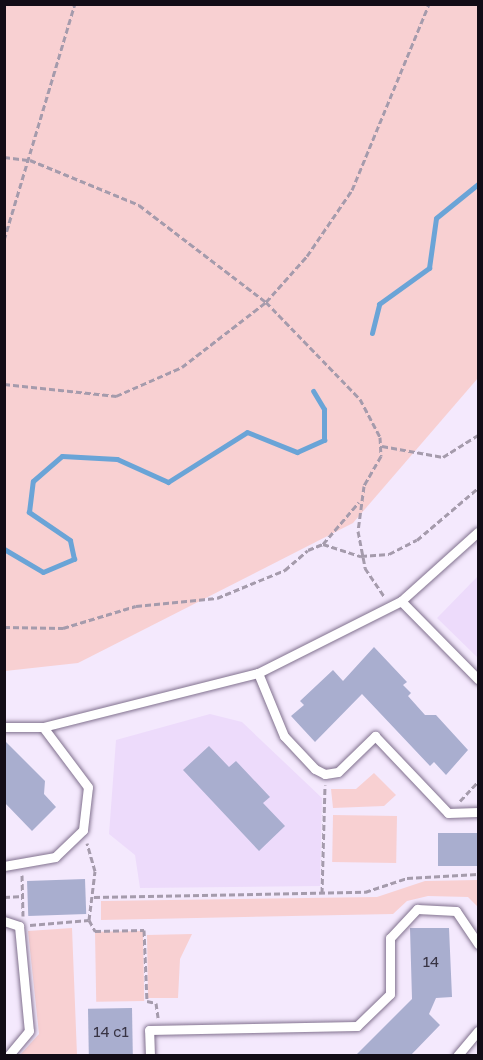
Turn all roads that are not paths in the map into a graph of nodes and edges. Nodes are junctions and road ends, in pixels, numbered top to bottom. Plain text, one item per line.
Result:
1 (478, 532) edge
2 (401, 601) junction
3 (258, 673) junction
4 (478, 679) edge
5 (4, 727) edge
6 (43, 727) junction
7 (478, 812) edge
8 (4, 866) edge
9 (4, 921) edge
10 (478, 944) edge
11 (478, 1031) edge
12 (8, 1056) edge
13 (150, 1056) edge
14 (457, 1056) edge

1 - 2 lane
2 - 3 lane
2 - 4 lane
3 - 6 lane
3 - 7 lane
5 - 6 lane
6 - 8 lane
9 - 12 lane
10 - 13 lane
11 - 14 lane

